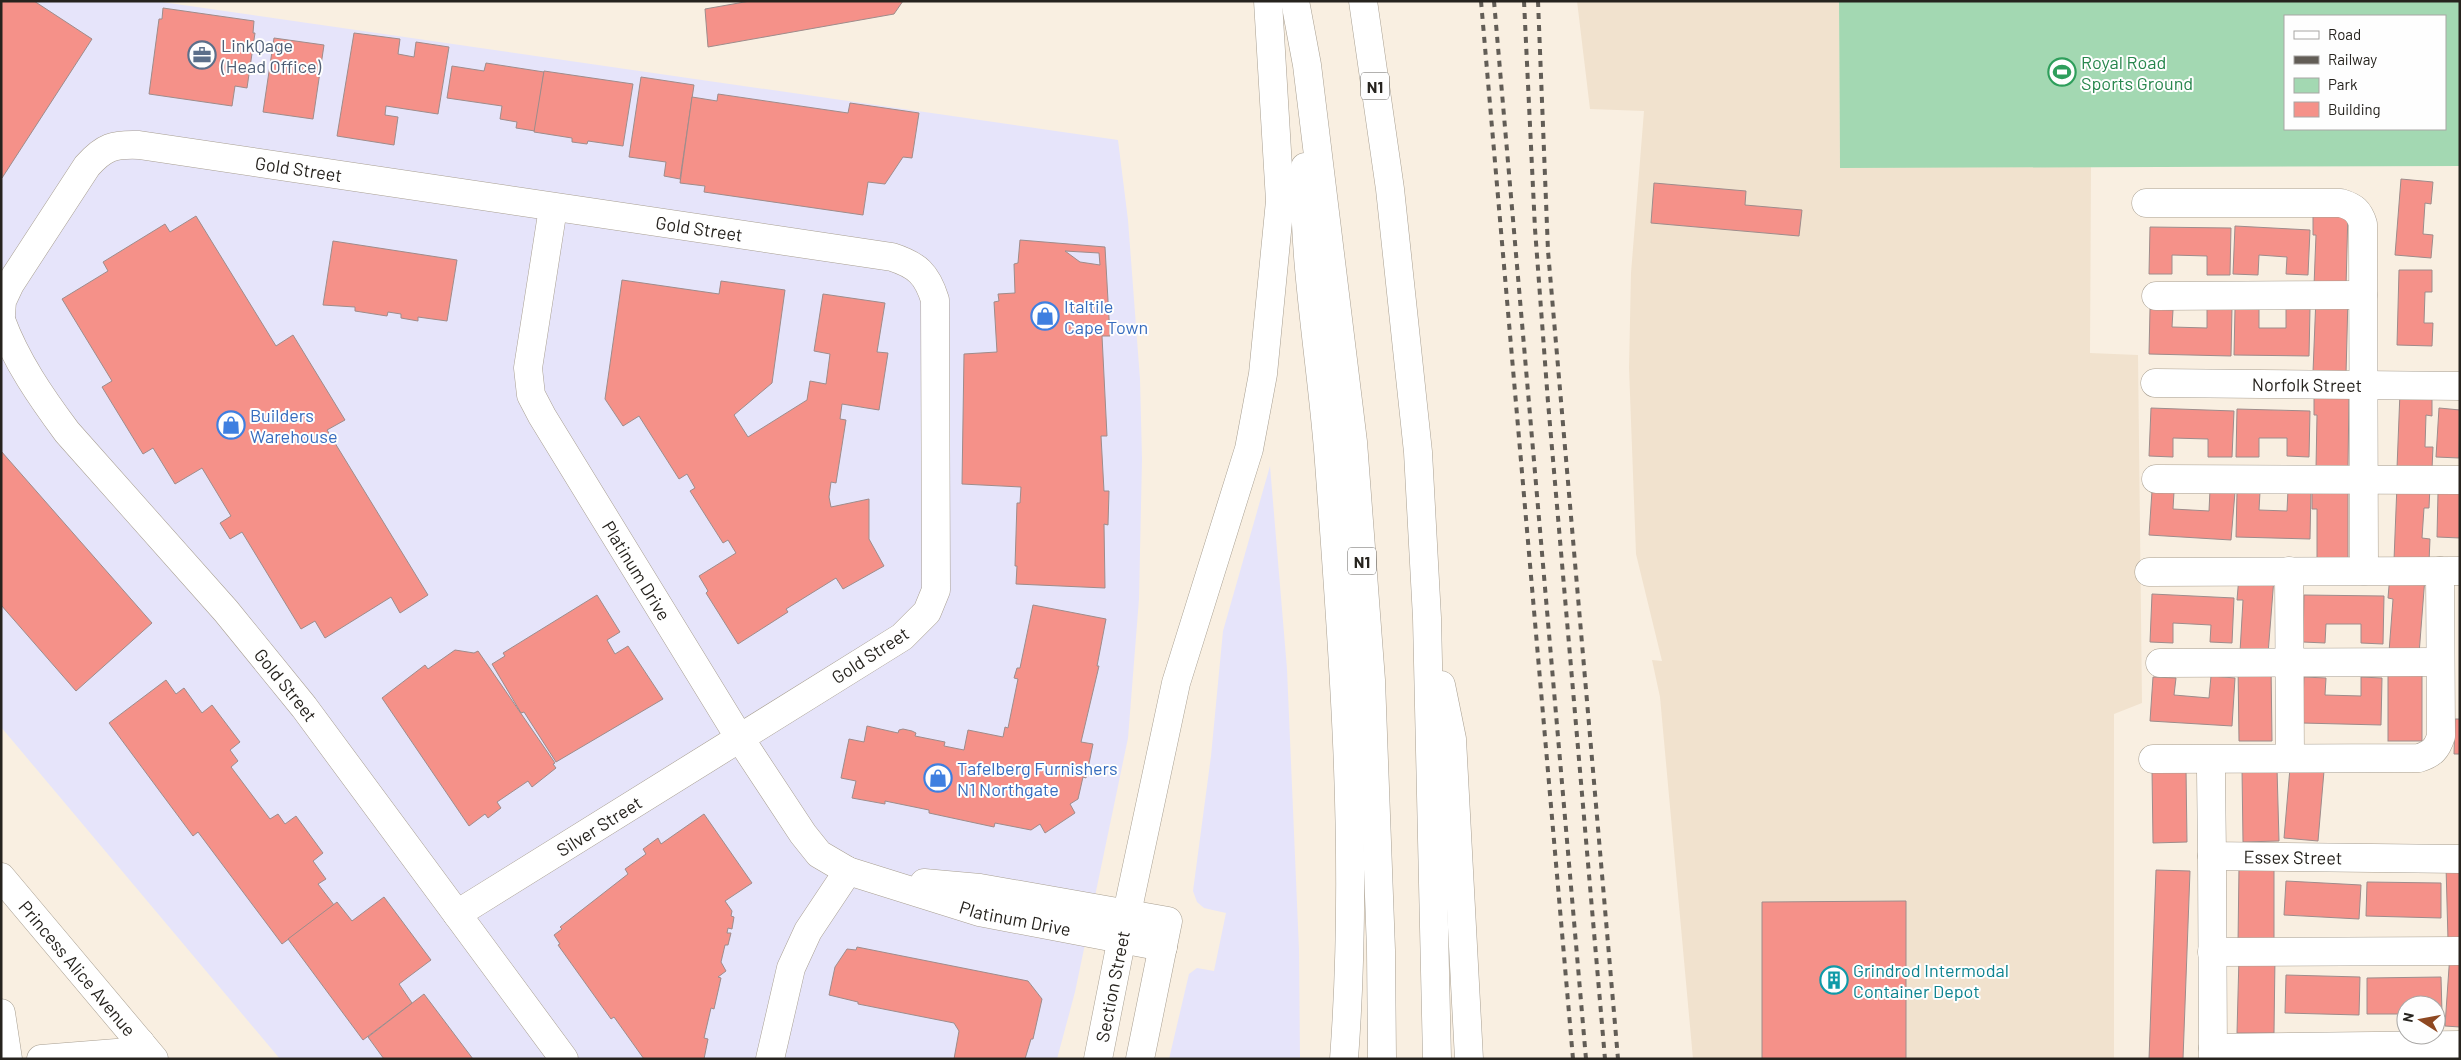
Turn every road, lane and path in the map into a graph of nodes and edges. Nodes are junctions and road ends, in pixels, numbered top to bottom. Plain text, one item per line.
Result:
1 (1268, 1) edge
2 (1296, 1) edge
3 (1363, 1) edge
4 (1307, 66) junction
5 (2146, 203) dead end
6 (553, 208) junction
7 (2363, 295) junction
8 (2156, 296) dead end
9 (1, 315) edge
10 (1, 320) edge
11 (2155, 383) dead end
12 (2363, 385) junction
13 (2460, 386) edge
14 (2156, 479) dead end
15 (2364, 480) junction
16 (2460, 480) edge
17 (2364, 571) junction
18 (2450, 571) edge
19 (2149, 572) dead end
20 (2289, 572) junction
21 (1427, 618) junction
22 (2289, 662) junction
23 (2440, 662) junction
24 (2160, 663) dead end
25 (2450, 698) edge
26 (739, 737) junction
27 (2290, 758) junction
28 (2153, 759) dead end
29 (2211, 772) dead end
30 (2212, 856) junction
31 (2460, 859) edge
32 (859, 874) junction
33 (1, 877) edge
34 (457, 914) junction
35 (1124, 926) junction
36 (2460, 951) edge
37 (2212, 952) junction
38 (1, 1013) edge
39 (2460, 1045) edge
40 (147, 1050) edge
41 (2213, 1054) edge
42 (8, 1059) edge
43 (41, 1059) edge
44 (564, 1059) edge
45 (770, 1059) edge
46 (1098, 1059) edge
47 (1140, 1059) edge
48 (1344, 1059) edge
49 (1382, 1059) edge
50 (1436, 1059) edge
51 (1469, 1059) edge

1 - 35 main road, Section Street
2 - 4 main road, N1
3 - 21 main road, N1
4 - 48 main road
4 - 49 main road, N1
5 - 7 main road
6 - 9 main road, Gold Street
6 - 26 main road, Platinum Drive
6 - 26 main road, Gold Street
7 - 8 main road
7 - 12 main road
10 - 34 main road, Gold Street
11 - 12 main road, Norfolk Street
12 - 13 main road, Norfolk Street
12 - 15 main road
14 - 15 main road
15 - 16 main road
15 - 17 main road
17 - 18 main road
17 - 20 main road
18 - 23 main road
19 - 20 main road
20 - 22 main road
21 - 50 main road, N1
21 - 51 main road
22 - 23 main road
22 - 24 main road
22 - 27 main road
23 - 25 main road
25 - 27 main road
26 - 32 main road, Platinum Drive
26 - 34 main road, Silver Street
27 - 28 main road
29 - 30 main road
30 - 31 main road, Essex Street
30 - 37 main road
32 - 35 main road, Platinum Drive
32 - 45 main road
33 - 40 main road, Princess Alice Avenue
34 - 44 main road, Gold Street
35 - 46 main road, Section Street
35 - 47 main road, Platinum Drive
36 - 37 main road
37 - 41 main road
38 - 42 main road
39 - 41 main road
40 - 43 main road

